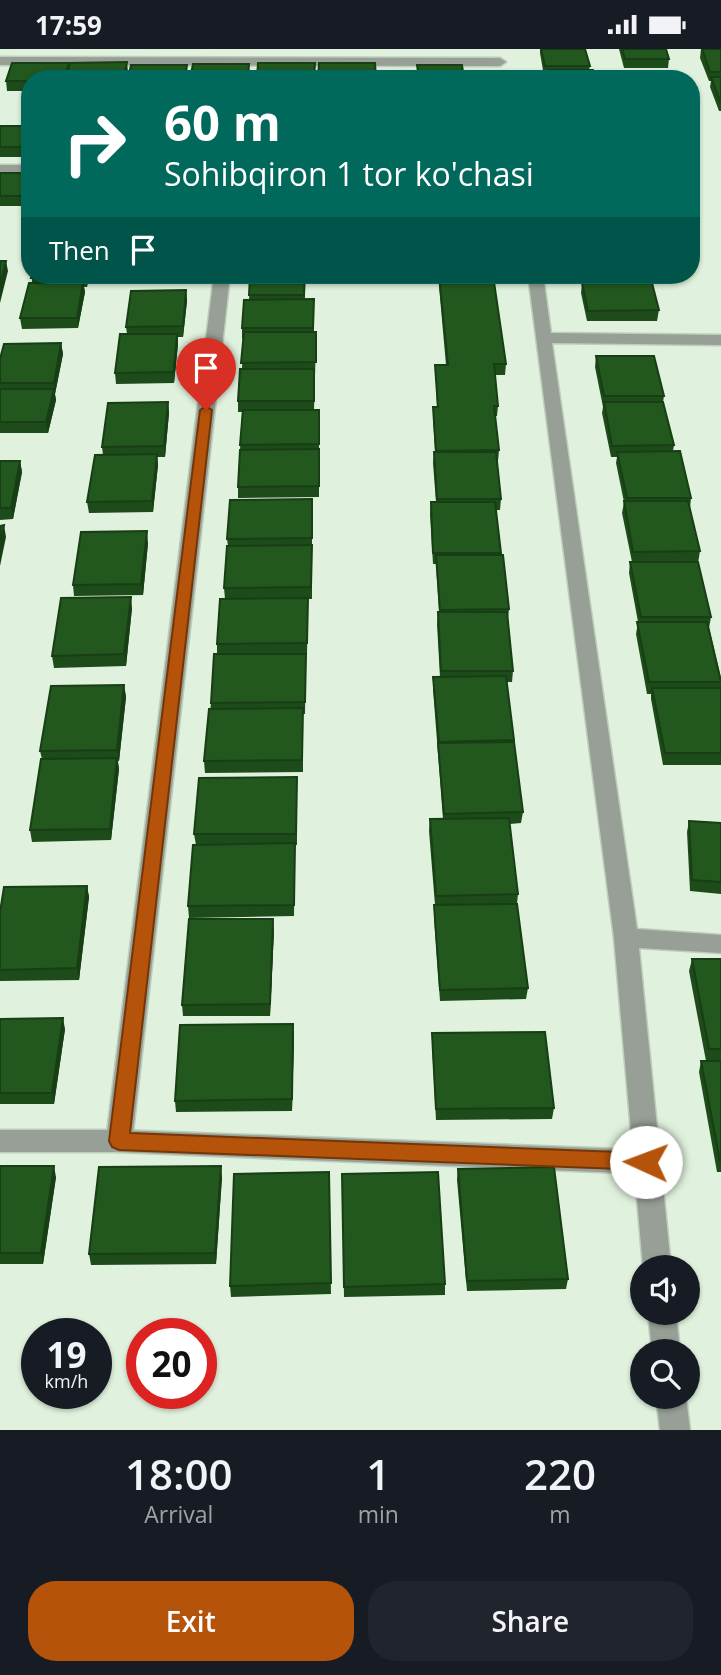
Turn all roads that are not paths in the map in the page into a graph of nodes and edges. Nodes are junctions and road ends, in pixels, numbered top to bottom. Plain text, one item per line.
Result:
1 (499, 56) edge
2 (0, 61) edge
3 (0, 169) edge
4 (21, 169) edge
5 (221, 284) edge
6 (536, 284) edge
7 (542, 338) junction
8 (721, 340) edge
9 (626, 938) junction
10 (721, 944) edge
11 (0, 1141) edge
12 (119, 1141) junction
13 (646, 1162) junction
14 (656, 1255) edge
15 (672, 1409) edge
16 (675, 1430) edge

1 - 2 street
3 - 4 street
5 - 12 street
6 - 7 street
7 - 8 street
7 - 9 street
9 - 10 street
9 - 13 street
11 - 12 street
12 - 13 street
13 - 14 street
15 - 16 street

